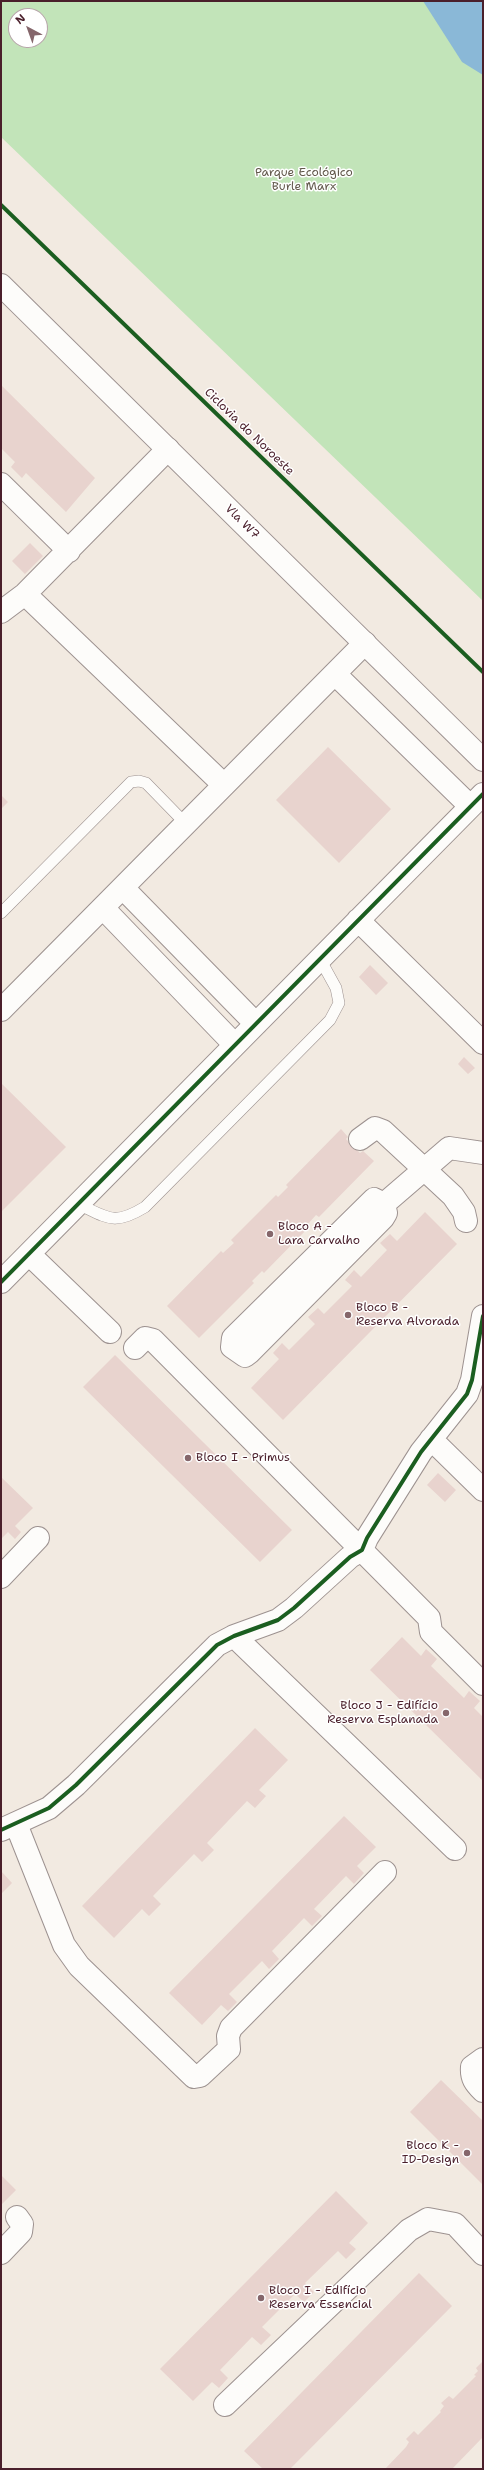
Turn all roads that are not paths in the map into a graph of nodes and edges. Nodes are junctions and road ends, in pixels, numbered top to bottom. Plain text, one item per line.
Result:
1 (1, 285) edge
2 (168, 449) junction
3 (1, 484) edge
4 (68, 551) junction
5 (25, 594) junction
6 (1, 612) edge
7 (365, 643) junction
8 (335, 674) junction
9 (483, 760) edge
10 (224, 785) junction
11 (477, 800) edge
12 (186, 824) junction
13 (123, 888) junction
14 (103, 908) junction
15 (1, 913) edge
16 (358, 920) junction
17 (320, 959) junction
18 (1, 1010) edge
19 (256, 1024) junction
20 (483, 1043) edge
21 (235, 1045) junction
22 (360, 1138) dead end
23 (483, 1153) edge
24 (422, 1169) junction
25 (78, 1204) junction
26 (384, 1204) junction
27 (466, 1221) dead end
28 (29, 1254) junction
29 (1, 1282) edge
30 (483, 1316) edge
31 (110, 1332) dead end
32 (481, 1341) edge
33 (134, 1348) dead end
34 (431, 1439) junction
35 (483, 1490) edge
36 (38, 1538) dead end
37 (362, 1550) junction
38 (1, 1577) edge
39 (234, 1636) junction
40 (483, 1684) edge
41 (9, 1827) edge
42 (455, 1849) dead end
43 (385, 1872) dead end
44 (483, 2059) edge
45 (483, 2091) edge
46 (17, 2217) dead end
47 (1, 2253) edge
48 (483, 2254) edge
49 (225, 2404) dead end

1 - 2 street, Vla W7
2 - 4 street
2 - 7 street, Vla W7
3 - 4 street
4 - 5 street
5 - 6 street
5 - 10 street
7 - 8 street
7 - 9 street, Vla W7
8 - 10 street
8 - 11 street
10 - 12 street
11 - 16 street
12 - 13 street
12 - 15 lane
13 - 14 street
13 - 19 street
14 - 18 street
14 - 21 street
16 - 17 street
16 - 20 street
17 - 19 street
17 - 25 lane
19 - 21 street
21 - 25 street
22 - 24 street
23 - 24 street
24 - 26 street
24 - 27 street
25 - 28 street
26 - 26 street
28 - 29 street
28 - 31 street
30 - 32 street
32 - 34 street
33 - 37 street
34 - 35 street
34 - 37 street
36 - 38 street
37 - 39 street
37 - 40 street
39 - 41 street
39 - 42 street
41 - 43 street
44 - 45 street
46 - 47 street
48 - 49 street

